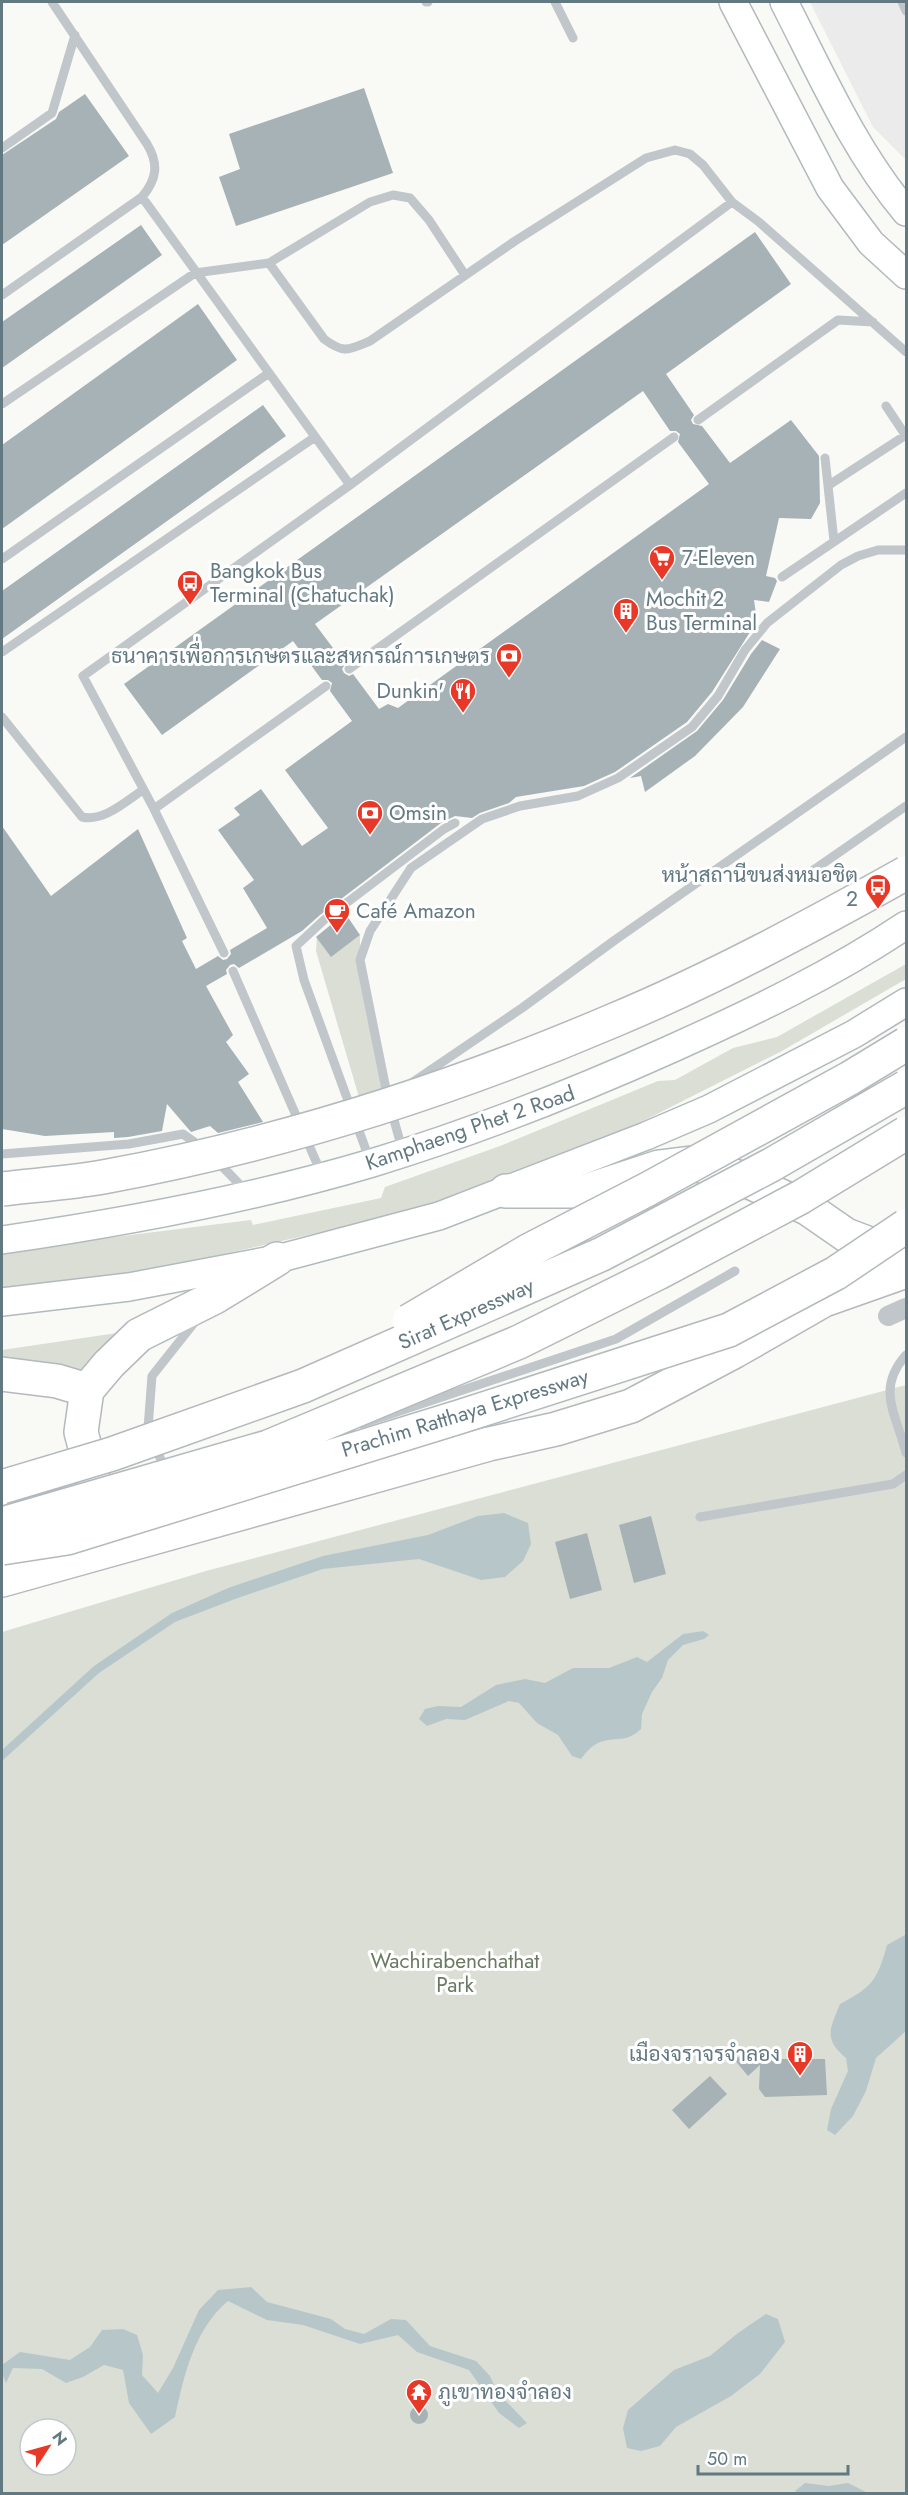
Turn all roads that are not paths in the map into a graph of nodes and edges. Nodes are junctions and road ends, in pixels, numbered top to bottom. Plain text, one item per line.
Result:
1 (52, 2) edge
2 (555, 2) edge
3 (734, 2) edge
4 (784, 2) edge
5 (902, 2) edge
6 (906, 11) edge
7 (75, 35) junction
8 (573, 38) dead end
9 (2, 148) edge
10 (142, 197) junction
11 (732, 202) junction
12 (906, 213) edge
13 (269, 263) junction
14 (195, 273) junction
15 (465, 274) junction
16 (906, 276) edge
17 (2, 295) edge
18 (873, 322) junction
19 (906, 352) edge
20 (269, 372) junction
21 (2, 404) edge
22 (886, 406) dead end
23 (698, 420) dead end
24 (906, 435) edge
25 (315, 437) junction
26 (674, 437) dead end
27 (825, 459) dead end
28 (350, 485) junction
29 (829, 485) junction
30 (906, 492) edge
31 (834, 541) junction
32 (906, 550) edge
33 (2, 559) edge
34 (782, 578) dead end
35 (2, 652) edge
36 (349, 669) dead end
37 (326, 686) dead end
38 (2, 717) edge
39 (906, 737) edge
40 (143, 790) junction
41 (906, 806) edge
42 (154, 809) junction
43 (455, 823) dead end
44 (906, 873) edge
45 (802, 878) dead end
46 (904, 929) edge
47 (224, 953) dead end
48 (232, 971) dead end
49 (906, 1002) edge
50 (906, 1044) edge
51 (906, 1087) edge
52 (388, 1099) junction
53 (906, 1133) edge
54 (2, 1154) edge
55 (403, 1154) junction
56 (371, 1163) junction
57 (322, 1177) junction
58 (2, 1189) edge
59 (506, 1191) junction
60 (250, 1195) junction
61 (906, 1226) edge
62 (2, 1240) edge
63 (906, 1253) edge
64 (277, 1259) junction
65 (735, 1271) dead end
66 (906, 1271) edge
67 (215, 1297) junction
68 (2, 1302) edge
69 (906, 1355) edge
70 (2, 1374) edge
71 (303, 1386) junction
72 (87, 1390) junction
73 (352, 1427) dead end
74 (318, 1437) dead end
75 (906, 1453) edge
76 (906, 1475) edge
77 (169, 1480) junction
78 (2, 1487) edge
79 (700, 1516) dead end
80 (176, 1521) junction
81 (2, 1524) edge
82 (121, 1545) junction
83 (2, 1548) edge
84 (2, 1580) edge

1 - 7 lane
2 - 8 lane
3 - 16 main road
4 - 12 main road
5 - 6 lane
7 - 9 lane
7 - 10 lane
10 - 14 lane
10 - 17 lane
11 - 15 lane
11 - 18 lane
11 - 28 lane
13 - 14 lane
13 - 15 lane
13 - 15 lane
14 - 20 lane
14 - 21 lane
18 - 19 lane
18 - 23 lane
20 - 25 lane
20 - 33 lane
22 - 24 lane
24 - 29 lane
25 - 28 lane
25 - 35 lane
26 - 36 lane
27 - 29 lane
28 - 40 lane
29 - 31 lane
30 - 31 lane
31 - 34 lane
32 - 52 lane
37 - 42 lane
38 - 40 lane
39 - 52 lane
40 - 42 lane
41 - 45 lane
42 - 47 lane
43 - 56 lane
44 - 58 highway, bridge
46 - 55 main road, Kamphaeng Phet 2 Road
48 - 57 lane
49 - 59 main road
50 - 71 highway, bridge
51 - 71 highway, Sirat Expressway, bridge
52 - 55 lane
53 - 81 highway, bridge
54 - 60 lane
55 - 56 main road, Kamphaeng Phet 2 Road
56 - 57 main road, Kamphaeng Phet 2 Road
57 - 60 main road, Kamphaeng Phet 2 Road
59 - 63 highway
59 - 64 main road
60 - 62 main road, Kamphaeng Phet 2 Road
61 - 83 highway, Prachim Ratthaya Expressway, bridge
64 - 67 highway
64 - 68 main road
65 - 73 lane
66 - 80 highway
67 - 72 highway
67 - 77 lane
69 - 75 lane
70 - 72 highway
71 - 78 highway, Sirat Expressway, bridge
72 - 82 highway
74 - 77 lane
76 - 79 lane
77 - 80 lane
80 - 82 highway
82 - 84 highway

